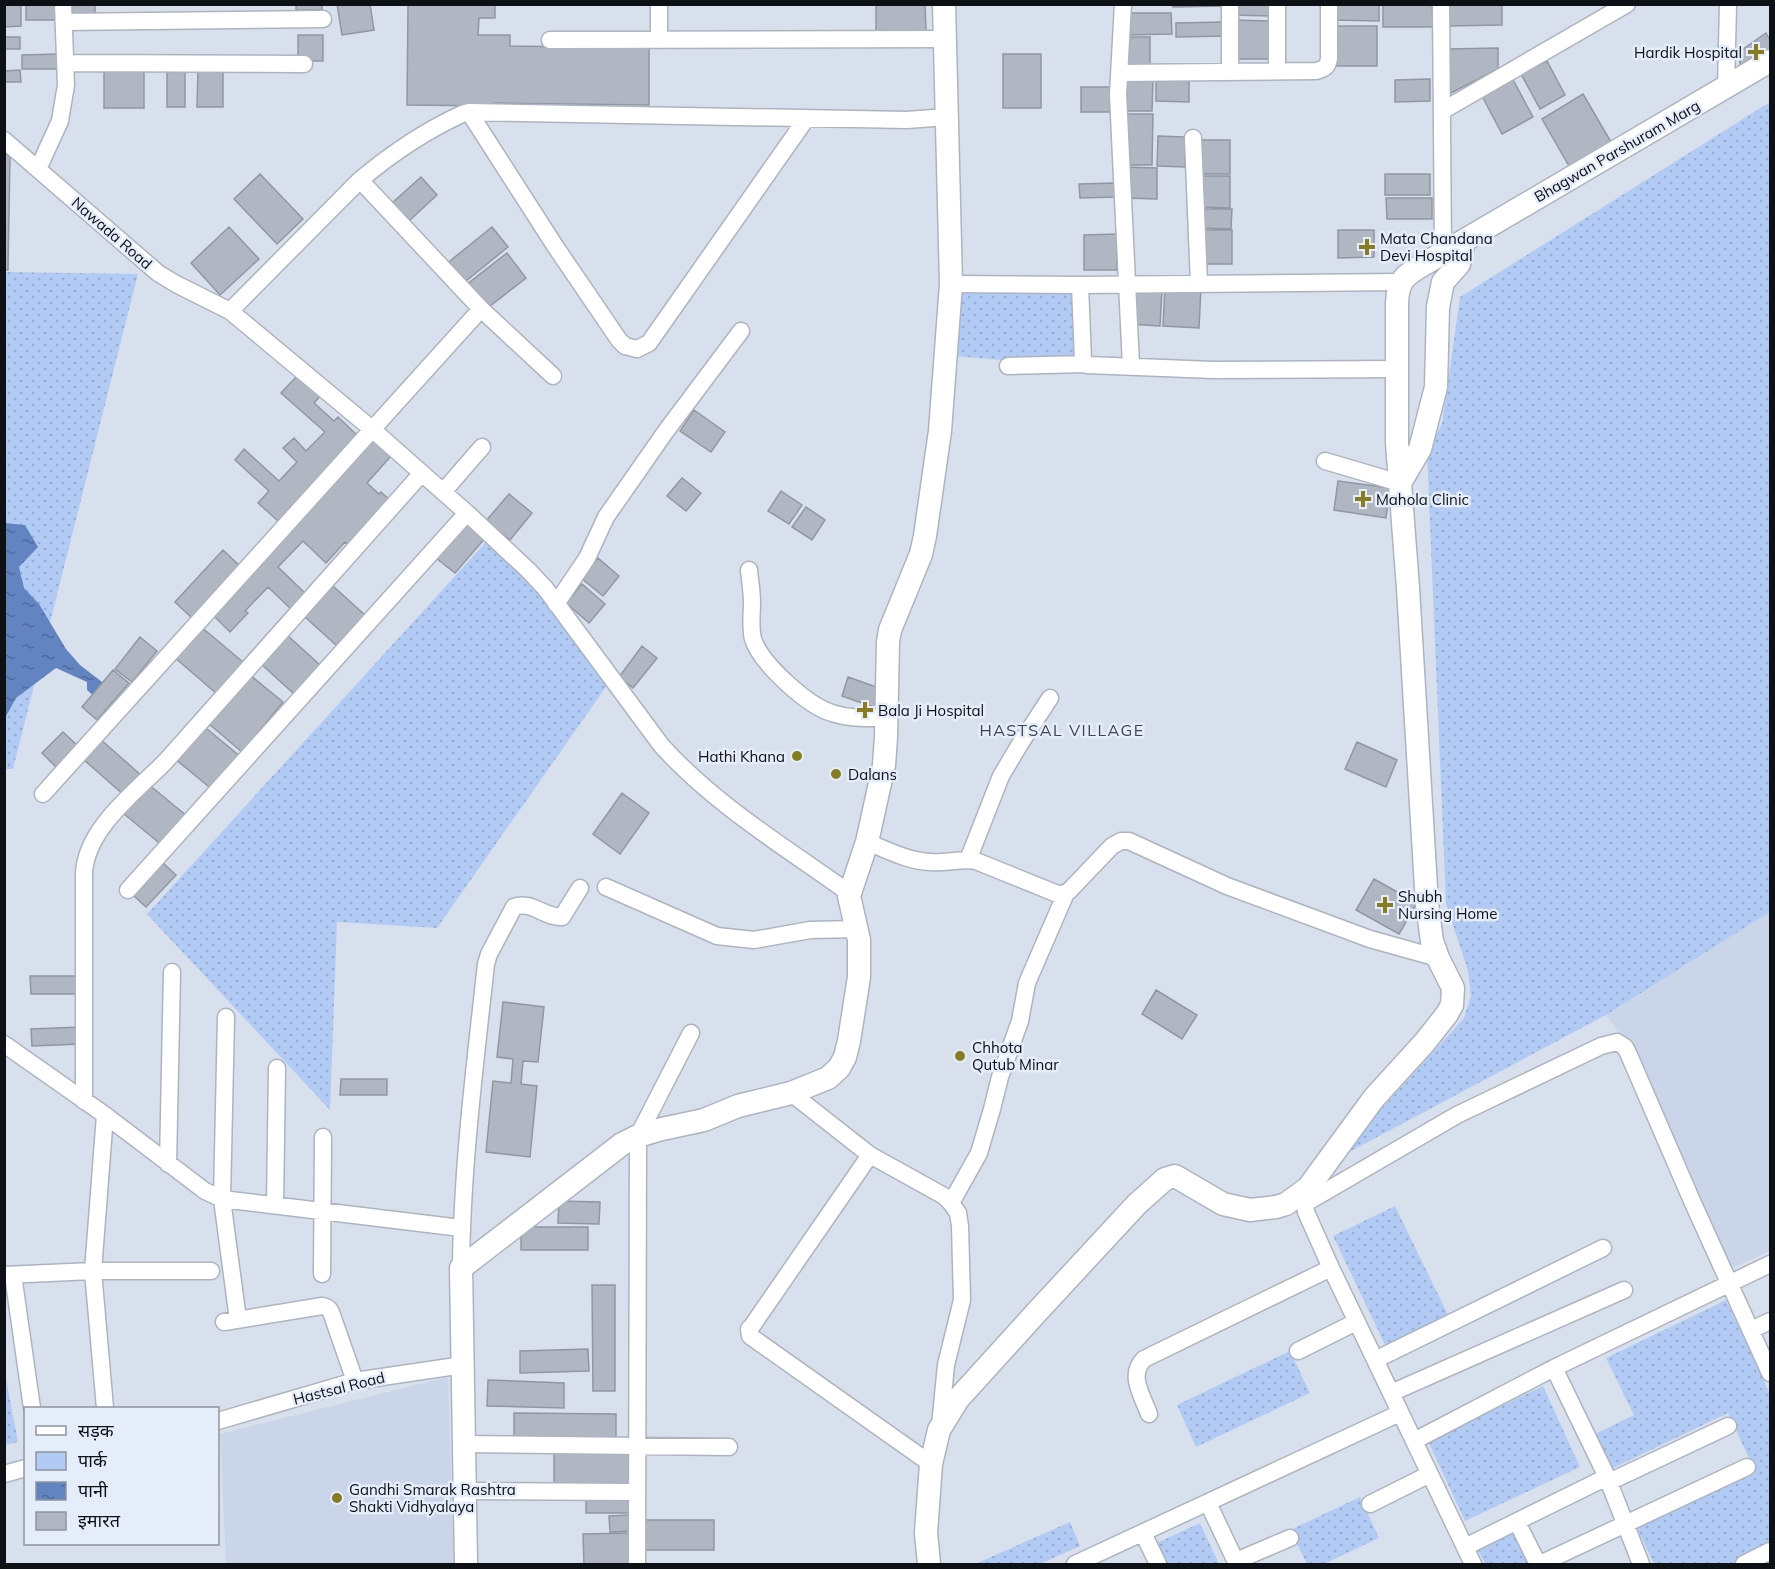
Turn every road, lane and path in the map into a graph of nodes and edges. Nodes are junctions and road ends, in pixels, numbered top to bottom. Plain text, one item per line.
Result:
1 (63, 4) edge
2 (659, 4) edge
3 (944, 4) edge
4 (1123, 4) edge
5 (1230, 4) edge
6 (1276, 4) edge
7 (1329, 4) edge
8 (1441, 4) edge
9 (1627, 4) edge
10 (1728, 4) edge
11 (323, 19) dead end
12 (64, 22) junction
13 (945, 39) junction
14 (550, 40) dead end
15 (659, 40) junction
16 (1770, 61) edge
17 (65, 63) junction
18 (304, 64) dead end
19 (1230, 71) junction
20 (1278, 71) junction
21 (1119, 73) junction
22 (1726, 88) junction
23 (1442, 111) junction
24 (468, 112) junction
25 (947, 117) junction
26 (806, 120) junction
27 (1194, 138) dead end
28 (4, 140) edge
29 (38, 169) junction
30 (360, 180) junction
31 (1464, 241) junction
32 (1443, 252) junction
33 (1400, 282) junction
34 (951, 284) junction
35 (1198, 284) junction
36 (1080, 285) junction
37 (1127, 285) junction
38 (481, 309) junction
39 (230, 311) junction
40 (741, 331) dead end
41 (1085, 364) junction
42 (1008, 366) dead end
43 (1131, 366) junction
44 (1397, 369) junction
45 (553, 376) dead end
46 (373, 430) junction
47 (482, 447) dead end
48 (1325, 461) dead end
49 (422, 473) junction
50 (1400, 483) junction
51 (443, 492) junction
52 (467, 513) junction
53 (749, 570) dead end
54 (556, 604) junction
55 (1050, 698) dead end
56 (887, 718) junction
57 (43, 794) dead end
58 (867, 842) junction
59 (968, 860) junction
60 (606, 887) dead end
61 (580, 888) dead end
62 (128, 890) dead end
63 (1066, 893) junction
64 (849, 897) junction
65 (857, 929) junction
66 (1438, 958) junction
67 (172, 972) dead end
68 (226, 1017) dead end
69 (691, 1033) dead end
70 (4, 1044) edge
71 (277, 1068) dead end
72 (791, 1093) junction
73 (84, 1101) junction
74 (105, 1114) junction
75 (638, 1136) junction
76 (323, 1137) dead end
77 (870, 1155) junction
78 (168, 1164) junction
79 (1306, 1196) junction
80 (222, 1199) junction
81 (951, 1203) junction
82 (274, 1205) junction
83 (322, 1212) junction
84 (461, 1227) junction
85 (1604, 1248) dead end
86 (1770, 1264) edge
87 (461, 1268) junction
88 (1331, 1268) junction
89 (93, 1271) junction
90 (210, 1271) dead end
91 (322, 1274) dead end
92 (8, 1275) edge
93 (1729, 1283) junction
94 (1624, 1290) dead end
95 (1770, 1321) edge
96 (1356, 1322) junction
97 (1751, 1330) junction
98 (1298, 1351) dead end
99 (1375, 1360) junction
100 (463, 1365) junction
101 (1554, 1368) junction
102 (1770, 1372) edge
103 (355, 1381) junction
104 (1391, 1393) junction
105 (32, 1407) edge
106 (105, 1407) edge
107 (1401, 1413) junction
108 (1149, 1414) dead end
109 (219, 1421) edge
110 (1728, 1426) dead end
111 (939, 1430) junction
112 (1414, 1441) junction
113 (463, 1444) junction
114 (637, 1447) junction
115 (729, 1447) dead end
116 (931, 1464) junction
117 (1747, 1467) dead end
118 (24, 1469) edge
119 (4, 1474) edge
120 (1430, 1474) junction
121 (1608, 1480) junction
122 (464, 1491) junction
123 (637, 1492) junction
124 (1208, 1503) junction
125 (1370, 1504) dead end
126 (1517, 1522) junction
127 (1625, 1524) junction
128 (1143, 1533) junction
129 (1290, 1538) dead end
130 (1770, 1551) edge
131 (1469, 1559) edge
132 (1237, 1563) edge
133 (466, 1564) edge
134 (637, 1564) edge
135 (929, 1564) edge
136 (1075, 1564) edge
137 (1158, 1564) edge
138 (1539, 1564) edge
139 (1641, 1564) edge
140 (1744, 1564) edge

1 - 12 street
2 - 15 street
3 - 13 street
4 - 21 street
5 - 19 street
6 - 20 street
7 - 20 street
8 - 23 street
9 - 23 street
10 - 22 street
11 - 12 street
12 - 17 street
13 - 15 street
13 - 25 street
14 - 15 street
16 - 22 street, Bhagwan Parshuram Marg
17 - 18 street
17 - 29 street
19 - 20 street
19 - 21 street
21 - 37 street
22 - 31 street, Bhagwan Parshuram Marg
23 - 32 street
24 - 26 street
24 - 26 street
24 - 30 street
25 - 26 street
25 - 34 street
27 - 35 street
28 - 29 street, Nawada Road
29 - 39 street, Nawada Road
30 - 38 street
30 - 39 street
31 - 32 street, Bhagwan Parshuram Marg
31 - 50 street
32 - 33 street, Bhagwan Parshuram Marg
33 - 35 street
33 - 44 street
34 - 36 street
34 - 56 street
35 - 37 street
36 - 37 street
36 - 41 street
37 - 43 street
38 - 45 street
38 - 46 street
39 - 46 street, Nawada Road
40 - 54 street
41 - 42 street
41 - 43 street
43 - 44 street
44 - 50 street
46 - 49 street, Nawada Road
46 - 57 street
47 - 51 street
48 - 50 street
49 - 51 street, Nawada Road
49 - 73 street
50 - 66 street
51 - 52 street, Nawada Road
52 - 54 street, Nawada Road
52 - 62 street
53 - 56 street
54 - 64 street, Nawada Road
55 - 59 street
56 - 58 street
58 - 59 street
58 - 64 street
59 - 63 street
60 - 65 street
61 - 84 street
63 - 66 street
63 - 81 street
64 - 65 street
65 - 72 street
66 - 79 street
67 - 78 street
68 - 80 street
69 - 75 street
70 - 73 street
71 - 82 street
72 - 75 street
72 - 77 street
73 - 74 street
74 - 78 street
74 - 89 street
75 - 87 street
75 - 114 street
76 - 83 street
77 - 81 street
77 - 116 street
78 - 80 street
79 - 88 street
79 - 93 street
79 - 111 street
80 - 82 street
80 - 103 street
81 - 111 street
82 - 83 street
83 - 84 street
83 - 91 street
84 - 87 street
85 - 99 street
86 - 93 street
87 - 100 street
88 - 96 street
88 - 108 street
89 - 90 street
89 - 92 street
89 - 106 street
92 - 105 street
93 - 97 street
93 - 101 street
94 - 104 street
95 - 97 street
96 - 98 street
96 - 99 street
97 - 102 street
99 - 104 street
100 - 103 street, Hastsal Road
100 - 113 street
101 - 112 street
101 - 121 street
103 - 109 street, Hastsal Road
104 - 107 street
107 - 112 street
107 - 124 street
110 - 121 street
111 - 116 street
112 - 120 street
113 - 114 street
113 - 122 street
114 - 115 street
114 - 123 street
116 - 135 street
117 - 127 street
118 - 119 street
120 - 125 street
120 - 131 street
121 - 126 street
121 - 127 street
122 - 123 street
122 - 133 street
123 - 134 street
124 - 128 street
124 - 132 street
126 - 131 street
126 - 138 street
127 - 138 street
127 - 139 street
128 - 136 street
128 - 137 street
129 - 132 street
130 - 140 street

